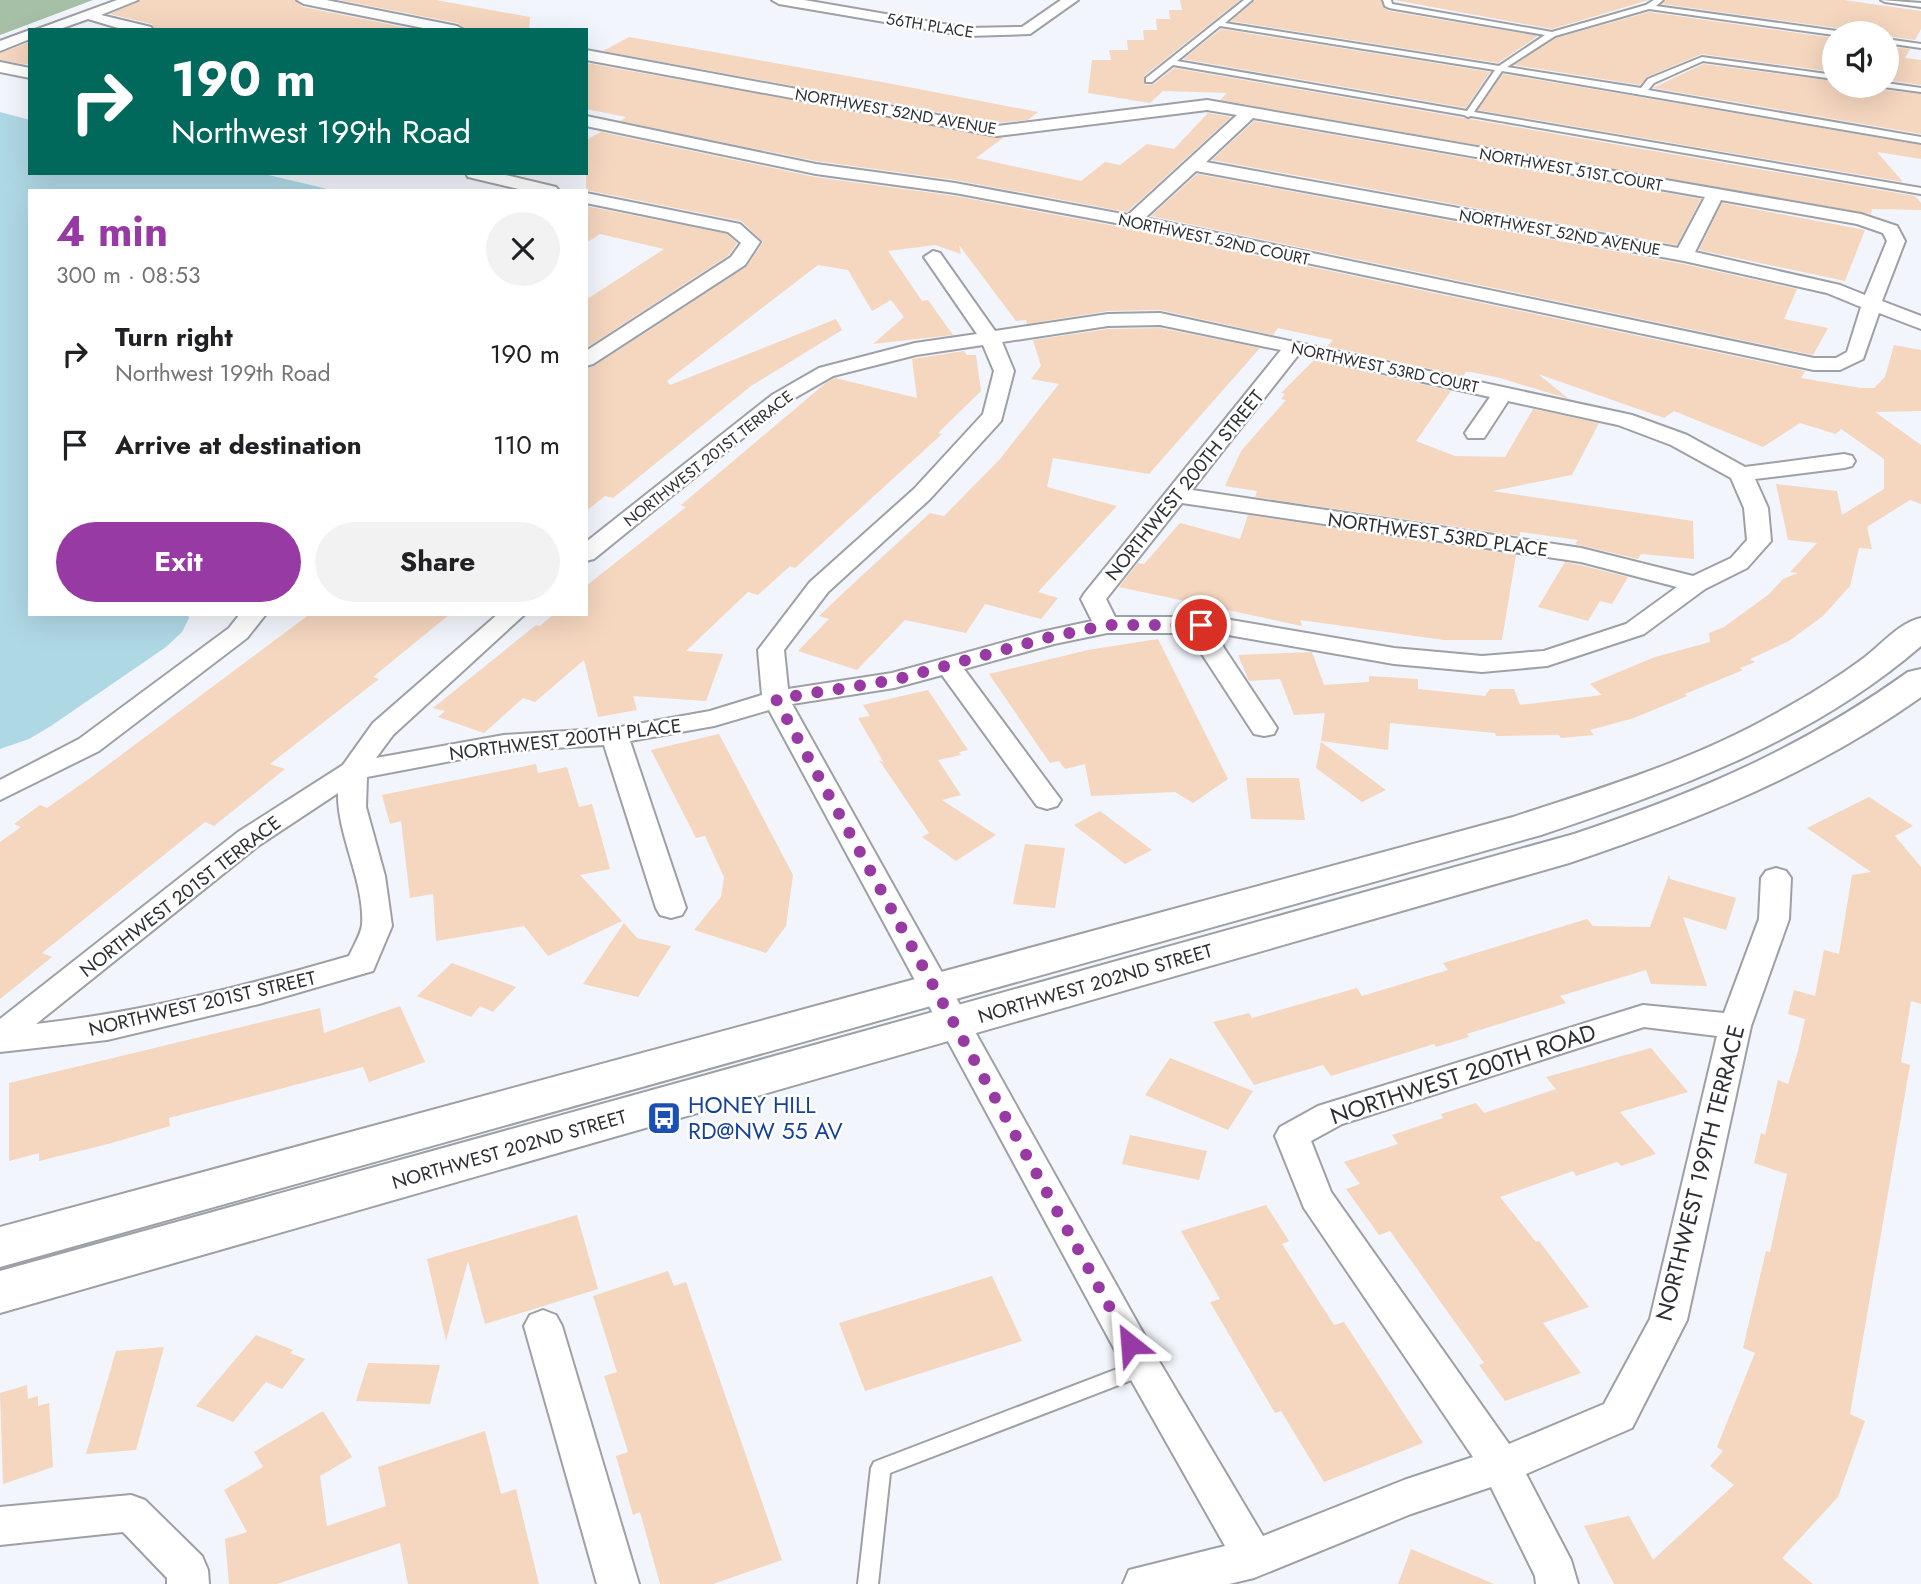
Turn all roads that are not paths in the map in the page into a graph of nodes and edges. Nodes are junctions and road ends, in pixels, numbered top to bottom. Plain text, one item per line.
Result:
1 (131, 0) edge
2 (303, 0) edge
3 (779, 0) edge
4 (1071, 0) edge
5 (1248, 0) edge
6 (1387, 0) edge
7 (1659, 0) edge
8 (1885, 0) edge
9 (1921, 5) edge
10 (1649, 7) junction
11 (90, 15) junction
12 (1220, 23) junction
13 (48, 28) edge
14 (137, 28) edge
15 (447, 28) edge
16 (1822, 31) edge
17 (1552, 34) junction
18 (28, 35) edge
19 (1899, 43) edge
20 (0, 46) edge
21 (1921, 46) edge
22 (590, 58) edge
23 (1170, 62) junction
24 (0, 66) edge
25 (1499, 69) junction
26 (28, 73) edge
27 (1822, 74) edge
28 (1149, 80) dead end
29 (1899, 87) edge
30 (1921, 90) edge
31 (1643, 91) junction
32 (1250, 112) junction
33 (1468, 115) junction
34 (588, 121) edge
35 (1921, 140) edge
36 (1193, 165) junction
37 (482, 175) edge
38 (542, 189) edge
39 (1921, 191) edge
40 (1715, 194) junction
41 (588, 198) edge
42 (1132, 221) junction
43 (1684, 255) junction
44 (933, 257) dead end
45 (1872, 303) junction
46 (1921, 323) edge
47 (989, 336) junction
48 (1294, 347) junction
49 (915, 349) joint
50 (588, 359) edge
51 (1503, 393) junction
52 (1476, 433) dead end
53 (1843, 461) dead end
54 (1741, 474) junction
55 (1177, 495) junction
56 (588, 552) edge
57 (1696, 584) junction
58 (252, 616) edge
59 (511, 616) edge
60 (1107, 625) junction
61 (1201, 625) junction
62 (1913, 652) edge
63 (949, 667) junction
64 (776, 699) junction
65 (1264, 729) dead end
66 (615, 736) junction
67 (353, 771) junction
68 (0, 791) edge
69 (1047, 800) dead end
70 (1776, 878) dead end
71 (671, 908) dead end
72 (946, 1005) junction
73 (1735, 1026) junction
74 (0, 1038) edge
75 (0, 1247) edge
76 (0, 1292) edge
77 (542, 1326) dead end
78 (1143, 1367) junction
79 (1501, 1466) junction
80 (0, 1526) edge
81 (1254, 1559) junction
82 (188, 1584) edge
83 (618, 1584) edge
84 (868, 1584) edge
85 (1144, 1584) edge
86 (1558, 1584) edge

1 - 11 street
2 - 15 street
3 - 4 street, 56TH PLACE
5 - 12 lane
6 - 17 lane
7 - 10 lane
8 - 9 lane
10 - 16 lane
10 - 17 lane
11 - 13 street
11 - 14 street
12 - 23 lane
12 - 25 lane
17 - 25 lane
18 - 20 street
19 - 21 lane
22 - 32 street, NORTHWEST 52ND AVENUE
23 - 28 lane
23 - 33 lane
24 - 26 street
25 - 31 lane
25 - 33 lane
27 - 31 lane
29 - 30 lane
31 - 35 lane
32 - 36 street
32 - 40 street, NORTHWEST 51ST COURT
33 - 39 lane
34 - 42 street, NORTHWEST 52ND COURT
36 - 42 street
36 - 43 street, NORTHWEST 52ND AVENUE
37 - 38 street
40 - 43 street
40 - 45 street, NORTHWEST 51ST COURT
41 - 50 street
42 - 45 street, NORTHWEST 52ND COURT
43 - 45 street, NORTHWEST 52ND AVENUE
44 - 47 street
45 - 46 street, NORTHWEST 52ND AVENUE
47 - 48 street, NORTHWEST 53RD COURT
47 - 49 street, NORTHWEST 53RD COURT
47 - 64 street
48 - 51 street, NORTHWEST 53RD COURT
48 - 55 street, NORTHWEST 200TH STREET
49 - 56 street, NORTHWEST 201ST TERRACE
51 - 52 street
51 - 54 street, NORTHWEST 53RD COURT
53 - 54 street
54 - 57 street, NORTHWEST 200TH PLACE
55 - 57 street, NORTHWEST 53RD PLACE
55 - 60 street, NORTHWEST 200TH STREET
57 - 61 street, NORTHWEST 200TH PLACE
58 - 68 street
59 - 67 street, NORTHWEST 201ST TERRACE
60 - 61 street, NORTHWEST 200TH PLACE
60 - 63 street, NORTHWEST 200TH PLACE
61 - 65 street
62 - 72 main road, NORTHWEST 202ND STREET
63 - 64 street, NORTHWEST 200TH PLACE
63 - 69 street
64 - 66 street, NORTHWEST 200TH PLACE
64 - 72 street
66 - 67 street, NORTHWEST 200TH PLACE
66 - 71 street
67 - 74 street, NORTHWEST 201ST TERRACE
67 - 74 street, NORTHWEST 201ST STREET
70 - 73 street, NORTHWEST 199TH TERRACE
72 - 75 main road, NORTHWEST 202ND STREET
72 - 76 main road, NORTHWEST 202ND STREET
72 - 78 street
73 - 79 street, NORTHWEST 199TH TERRACE
73 - 79 street, NORTHWEST 200TH ROAD
77 - 83 street
78 - 81 street
78 - 84 lane
79 - 81 street
79 - 86 street
80 - 82 street
81 - 85 street

